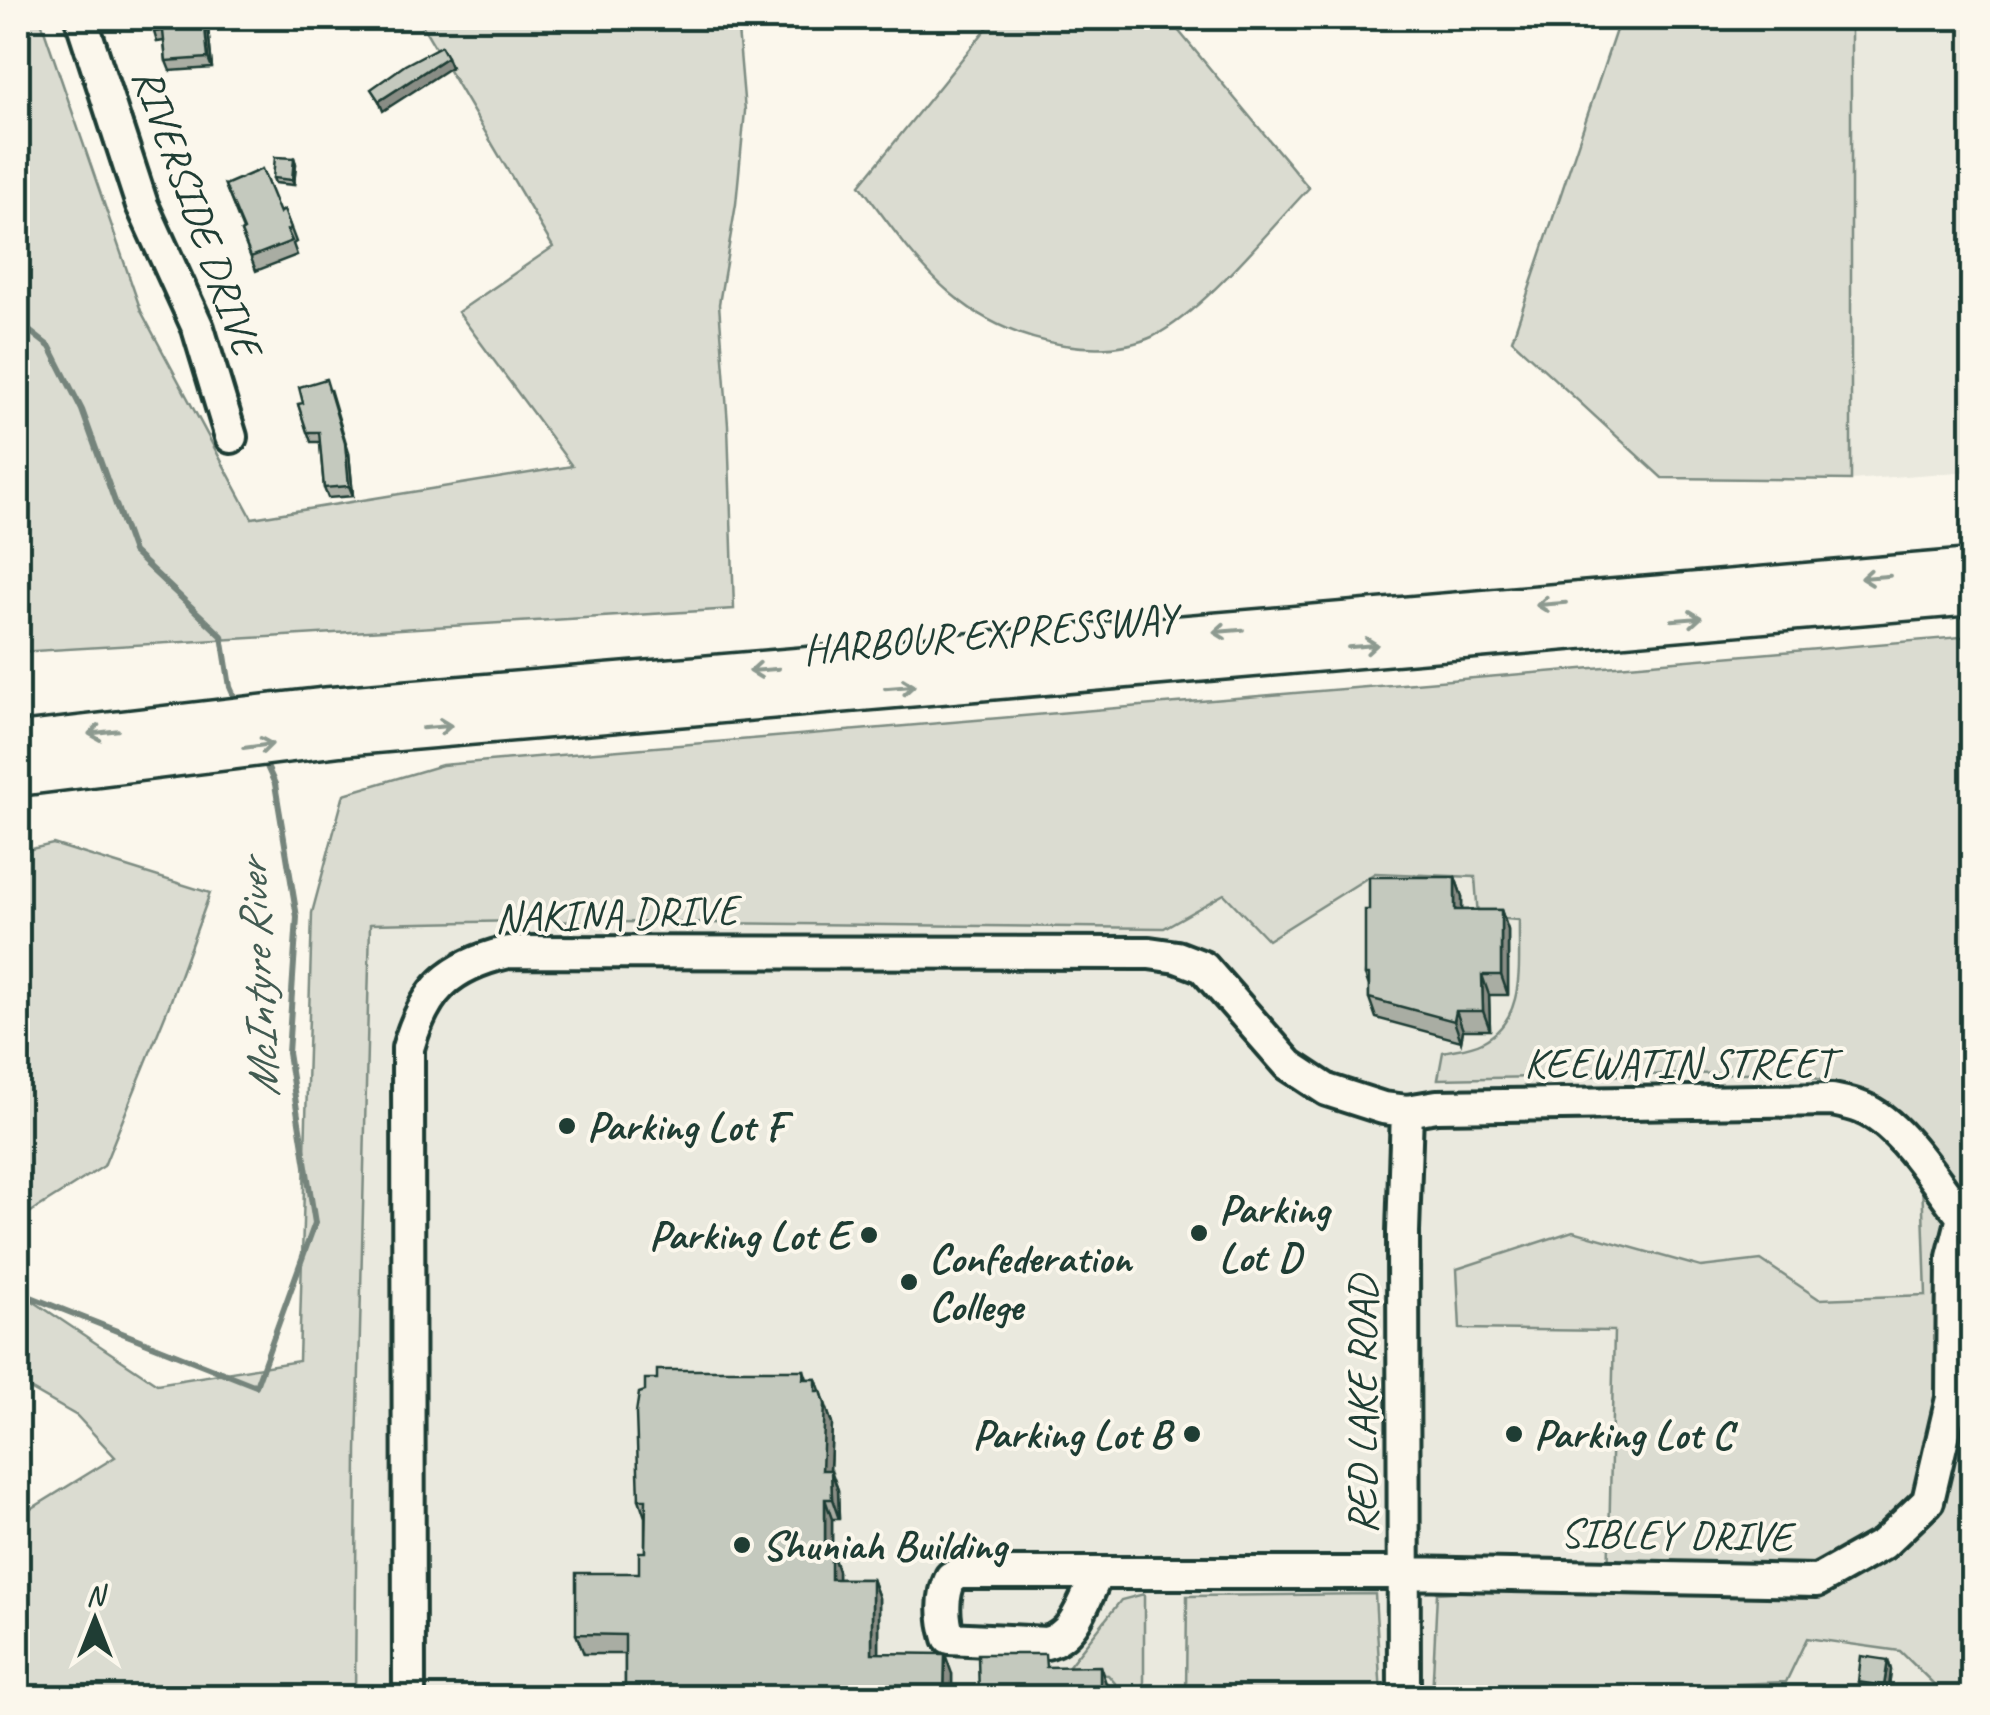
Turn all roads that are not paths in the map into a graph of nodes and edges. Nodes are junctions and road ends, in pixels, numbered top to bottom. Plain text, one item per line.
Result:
1 (81, 18) edge
2 (231, 437) dead end
3 (1972, 568) edge
4 (1972, 595) edge
5 (330, 722) junction
6 (18, 742) edge
7 (18, 776) edge
8 (1406, 1112) junction
9 (1968, 1216) edge
10 (1405, 1573) junction
11 (1097, 1575) junction
12 (410, 1698) edge
13 (1404, 1698) edge

1 - 2 street, RIVERSIDE DRIVE
3 -> 5 main road, HARBOUR EXPRESSWAY
5 -> 4 main road, HARBOUR EXPRESSWAY
5 -> 6 main road, HARBOUR EXPRESSWAY
7 -> 5 main road, HARBOUR EXPRESSWAY
8 - 9 street, KEEWATIN STREET
8 - 10 street, RED LAKE ROAD
8 - 12 street, NAKINA DRIVE
9 - 10 street, SIBLEY DRIVE
10 - 11 street, SIBLEY DRIVE
10 - 13 street, RED LAKE ROAD
11 - 11 street, SIBLEY DRIVE

